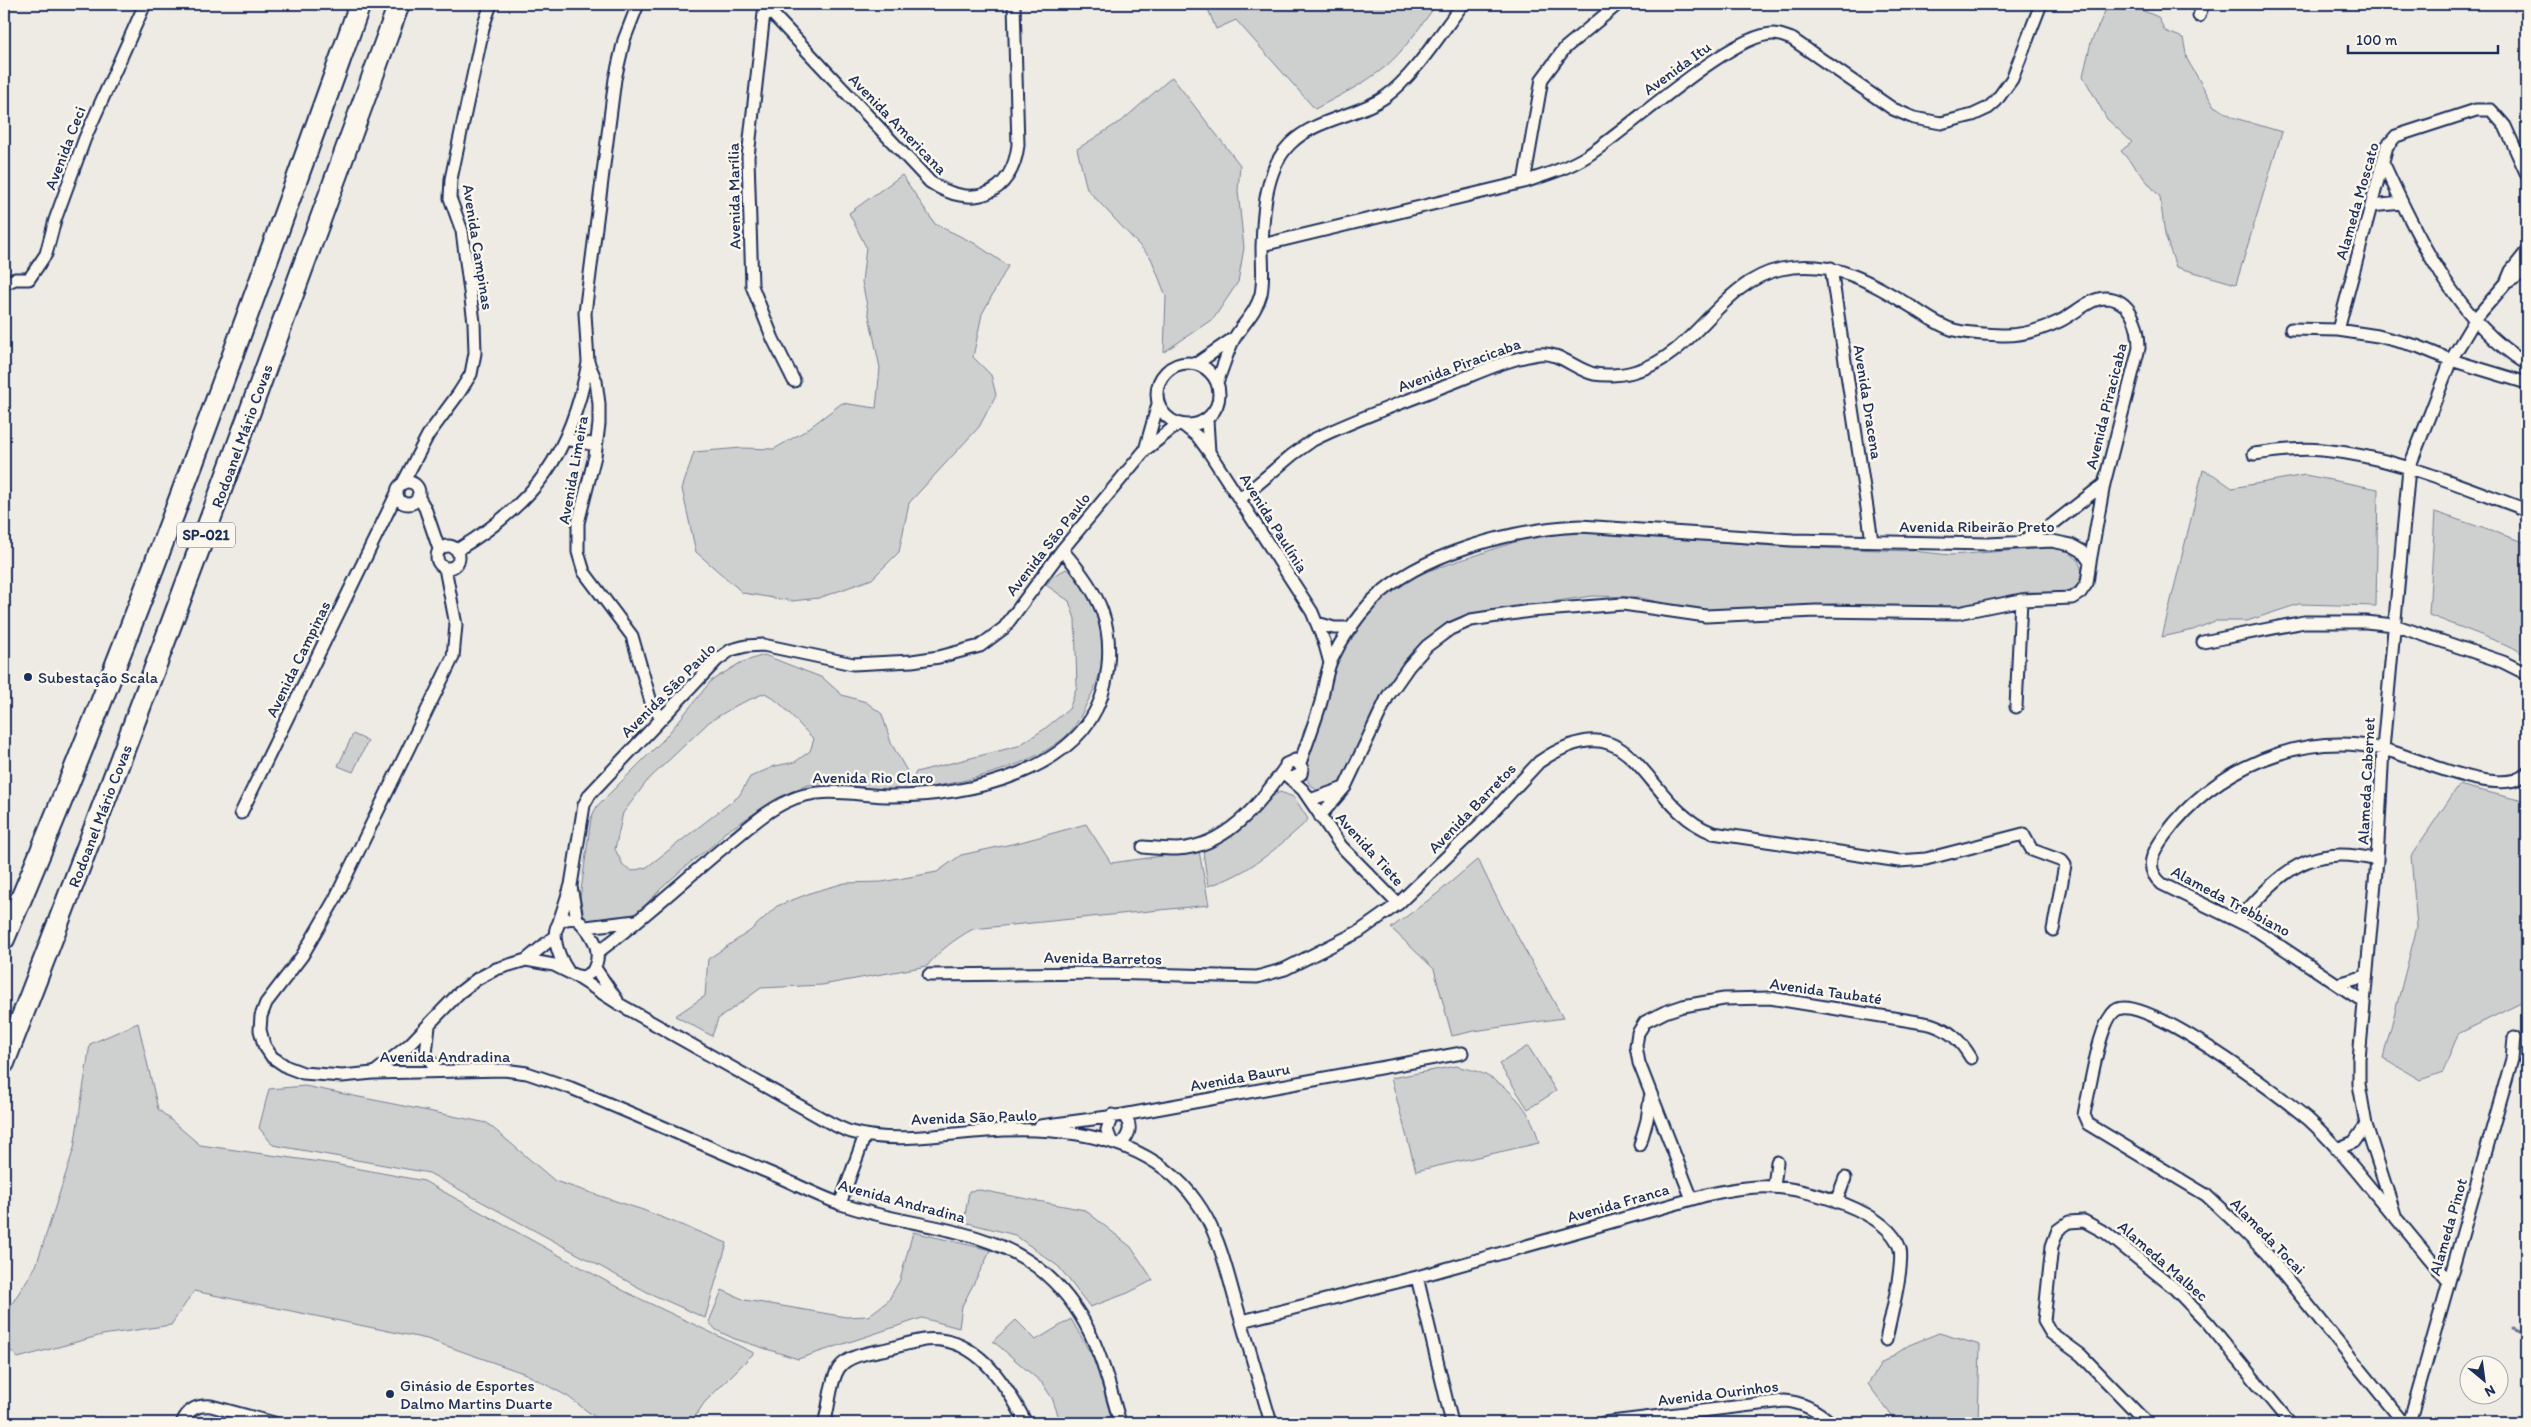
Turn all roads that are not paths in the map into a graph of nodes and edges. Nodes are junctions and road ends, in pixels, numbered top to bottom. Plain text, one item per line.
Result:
1 (145, 4) edge
2 (360, 4) edge
3 (399, 4) edge
4 (491, 4) edge
5 (638, 4) edge
6 (1014, 4) edge
7 (1463, 4) edge
8 (1618, 4) edge
9 (2041, 4) edge
10 (2202, 4) edge
11 (765, 5) edge
12 (2199, 16) dead end
13 (2383, 162) junction
14 (2527, 174) edge
15 (1524, 182) junction
16 (2402, 203) junction
17 (2371, 206) junction
18 (1262, 245) junction
19 (2527, 251) edge
20 (1831, 268) junction
21 (2527, 271) edge
22 (2506, 283) junction
23 (4, 284) edge
24 (2476, 318) junction
25 (2291, 329) dead end
26 (2338, 330) junction
27 (1234, 338) junction
28 (2451, 360) junction
29 (588, 362) junction
30 (1196, 364) junction
31 (2527, 364) edge
32 (794, 381) dead end
33 (1217, 382) junction
34 (2527, 383) edge
35 (1158, 404) junction
36 (1206, 420) junction
37 (1180, 425) junction
38 (566, 439) junction
39 (596, 445) junction
40 (1145, 450) junction
41 (1209, 452) junction
42 (2254, 454) dead end
43 (2409, 468) junction
44 (2104, 484) junction
45 (408, 494) junction
46 (1240, 499) junction
47 (2527, 510) edge
48 (1872, 541) junction
49 (2019, 542) junction
50 (439, 549) junction
51 (457, 550) junction
52 (1062, 550) junction
53 (2090, 562) junction
54 (445, 568) junction
55 (2021, 600) junction
56 (1312, 612) junction
57 (2394, 625) junction
58 (1351, 628) junction
59 (2204, 642) dead end
60 (1330, 663) junction
61 (2527, 674) edge
62 (2016, 707) dead end
63 (660, 717) junction
64 (2383, 749) junction
65 (1292, 770) junction
66 (2527, 772) edge
67 (1345, 787) junction
68 (1310, 800) junction
69 (241, 813) dead end
70 (1320, 816) junction
71 (1143, 847) dead end
72 (2377, 860) junction
73 (571, 886) junction
74 (1398, 904) junction
75 (577, 919) junction
76 (642, 919) junction
77 (2238, 920) junction
78 (586, 927) junction
79 (2053, 930) dead end
80 (556, 932) junction
81 (4, 939) edge
82 (598, 952) junction
83 (526, 960) junction
84 (595, 968) junction
85 (571, 973) junction
86 (929, 975) dead end
87 (2366, 976) junction
88 (2338, 984) junction
89 (2364, 1002) junction
90 (619, 1004) junction
91 (429, 1026) junction
92 (2514, 1038) dead end
93 (1462, 1053) dead end
94 (1971, 1058) dead end
95 (4, 1063) edge
96 (437, 1071) junction
97 (373, 1073) junction
98 (1651, 1096) junction
99 (1118, 1115) junction
100 (2366, 1125) junction
101 (1024, 1128) junction
102 (865, 1135) junction
103 (1116, 1143) junction
104 (1640, 1145) dead end
105 (2337, 1149) junction
106 (1777, 1162) dead end
107 (1845, 1178) dead end
108 (1774, 1187) junction
109 (1692, 1199) junction
110 (1836, 1202) junction
111 (840, 1204) junction
112 (2396, 1218) junction
113 (1417, 1277) junction
114 (2450, 1282) junction
115 (1242, 1321) junction
116 (1886, 1340) dead end
117 (182, 1423) edge
118 (274, 1423) edge
119 (824, 1423) edge
120 (1026, 1423) edge
121 (1120, 1423) edge
122 (1271, 1423) edge
123 (1452, 1423) edge
124 (1603, 1423) edge
125 (1831, 1423) edge
126 (2147, 1423) edge
127 (2290, 1423) edge
128 (2404, 1423) edge
129 (2409, 1423) edge

1 - 23 street, Avenida Ceci
2 - 81 highway, SP-021
3 - 95 highway, Rodoanel Mário Covas / SP-021
4 - 45 street, Avenida Campinas
5 - 29 street, Avenida Limeira
6 - 11 street, Avenida Americana
7 - 18 street
8 - 15 street
9 - 15 street, Avenida Itu
10 - 12 street
11 - 32 street, Avenida Marília
13 - 14 street, Alameda Moscato
13 - 16 street
13 - 17 street, Alameda Moscato
15 - 18 street, Avenida Itu
16 - 17 street
16 - 24 street
17 - 26 street, Alameda Moscato
18 - 27 street
19 - 22 street
20 - 44 street, Avenida Piracicaba
20 - 46 street, Avenida Piracicaba
20 - 48 street, Avenida Dracena
21 - 22 street
22 - 24 street, Alameda Cabernet
24 - 28 street, Alameda Cabernet
24 - 31 street
25 - 26 street
26 - 28 street
27 - 30 street
27 - 33 street
28 - 34 street
28 - 43 street, Alameda Cabernet
29 - 38 street
29 - 39 street, Avenida Limeira
30 - 33 street
30 - 35 street
33 - 36 street
35 - 37 street
35 - 40 street, Avenida São Paulo
36 - 37 street
36 - 41 street, Avenida Paulínia
37 - 40 street, Avenida São Paulo
37 - 41 street, Avenida Paulínia
38 - 39 street
38 - 51 street
39 - 63 street, Avenida Limeira
40 - 52 street, Avenida São Paulo
41 - 46 street, Avenida Paulínia
42 - 43 street
43 - 47 street
43 - 57 street, Alameda Cabernet
44 - 49 street, Avenida Piracicaba
44 - 53 street, Avenida Piracicaba
45 - 50 street
45 - 69 street, Avenida Campinas
46 - 56 street, Avenida Paulínia
48 - 49 street, Avenida Ribeirão Preto
48 - 58 street, Avenida Ribeirão Preto
49 - 53 street, Avenida Ribeirão Preto
50 - 51 street
50 - 54 street
51 - 54 street
52 - 63 street, Avenida São Paulo
52 - 76 street, Avenida Rio Claro
53 - 55 street
54 - 97 street, Avenida Andradina
55 - 62 street
55 - 67 street
56 - 58 street, Avenida Paulínia
56 - 60 street, Avenida Paulínia
57 - 59 street
57 - 61 street
57 - 64 street, Alameda Cabernet
58 - 60 street, Avenida Ribeirão Preto
60 - 65 street, Avenida Ribeirão Preto
63 - 73 street, Avenida São Paulo
64 - 66 street, Alameda Trebbiano
64 - 72 street, Alameda Cabernet
64 - 77 street, Alameda Trebbiano
65 - 68 street, Avenida Tiete
65 - 71 street, Avenida Ribeirão Preto
67 - 68 street
67 - 70 street
68 - 70 street, Avenida Tiete
70 - 74 street, Avenida Tiete
72 - 77 street
72 - 87 street, Alameda Cabernet
73 - 75 street, Avenida São Paulo
73 - 80 street, Avenida São Paulo
74 - 79 street, Avenida Barretos
74 - 86 street, Avenida Barretos
75 - 78 street
75 - 80 street
76 - 78 street, Avenida Rio Claro
76 - 82 street, Avenida Rio Claro
77 - 88 street, Alameda Trebbiano
78 - 82 street
80 - 83 street
80 - 85 street
82 - 84 street
83 - 85 street
83 - 91 street
84 - 85 street
84 - 90 street, Avenida São Paulo
85 - 90 street, Avenida São Paulo
87 - 88 street
87 - 89 street, Alameda Cabernet
88 - 89 street, Alameda Trebbiano
89 - 100 street, Alameda Cabernet
90 - 102 street, Avenida São Paulo
91 - 96 street
91 - 97 street
92 - 114 street, Alameda Pinot
93 - 99 street, Avenida Bauru
94 - 98 street, Avenida Taubaté
96 - 97 street, Avenida Andradina
96 - 111 street, Avenida Andradina
98 - 104 street
98 - 109 street, Avenida Taubaté
99 - 101 street, Avenida Bauru
99 - 103 street
99 - 103 street
100 - 105 street
100 - 112 street, Alameda Cabernet
101 - 102 street, Avenida São Paulo
101 - 103 street, Avenida São Paulo
102 - 111 street
103 - 115 street, Avenida São Paulo
105 - 112 street
105 - 128 street, Alameda Tocai
106 - 108 street
107 - 110 street
108 - 109 street, Avenida Franca
108 - 110 street, Avenida Franca
109 - 113 street, Avenida Franca
110 - 116 street, Avenida Franca
111 - 121 street, Avenida Andradina
112 - 114 street, Alameda Cabernet
113 - 115 street, Avenida Franca
113 - 123 street
114 - 129 street, Alameda Pinot
115 - 122 street, Avenida São Paulo
117 - 118 street
119 - 120 street
124 - 125 street, Avenida Ourinhos
126 - 127 street, Alameda Malbec

